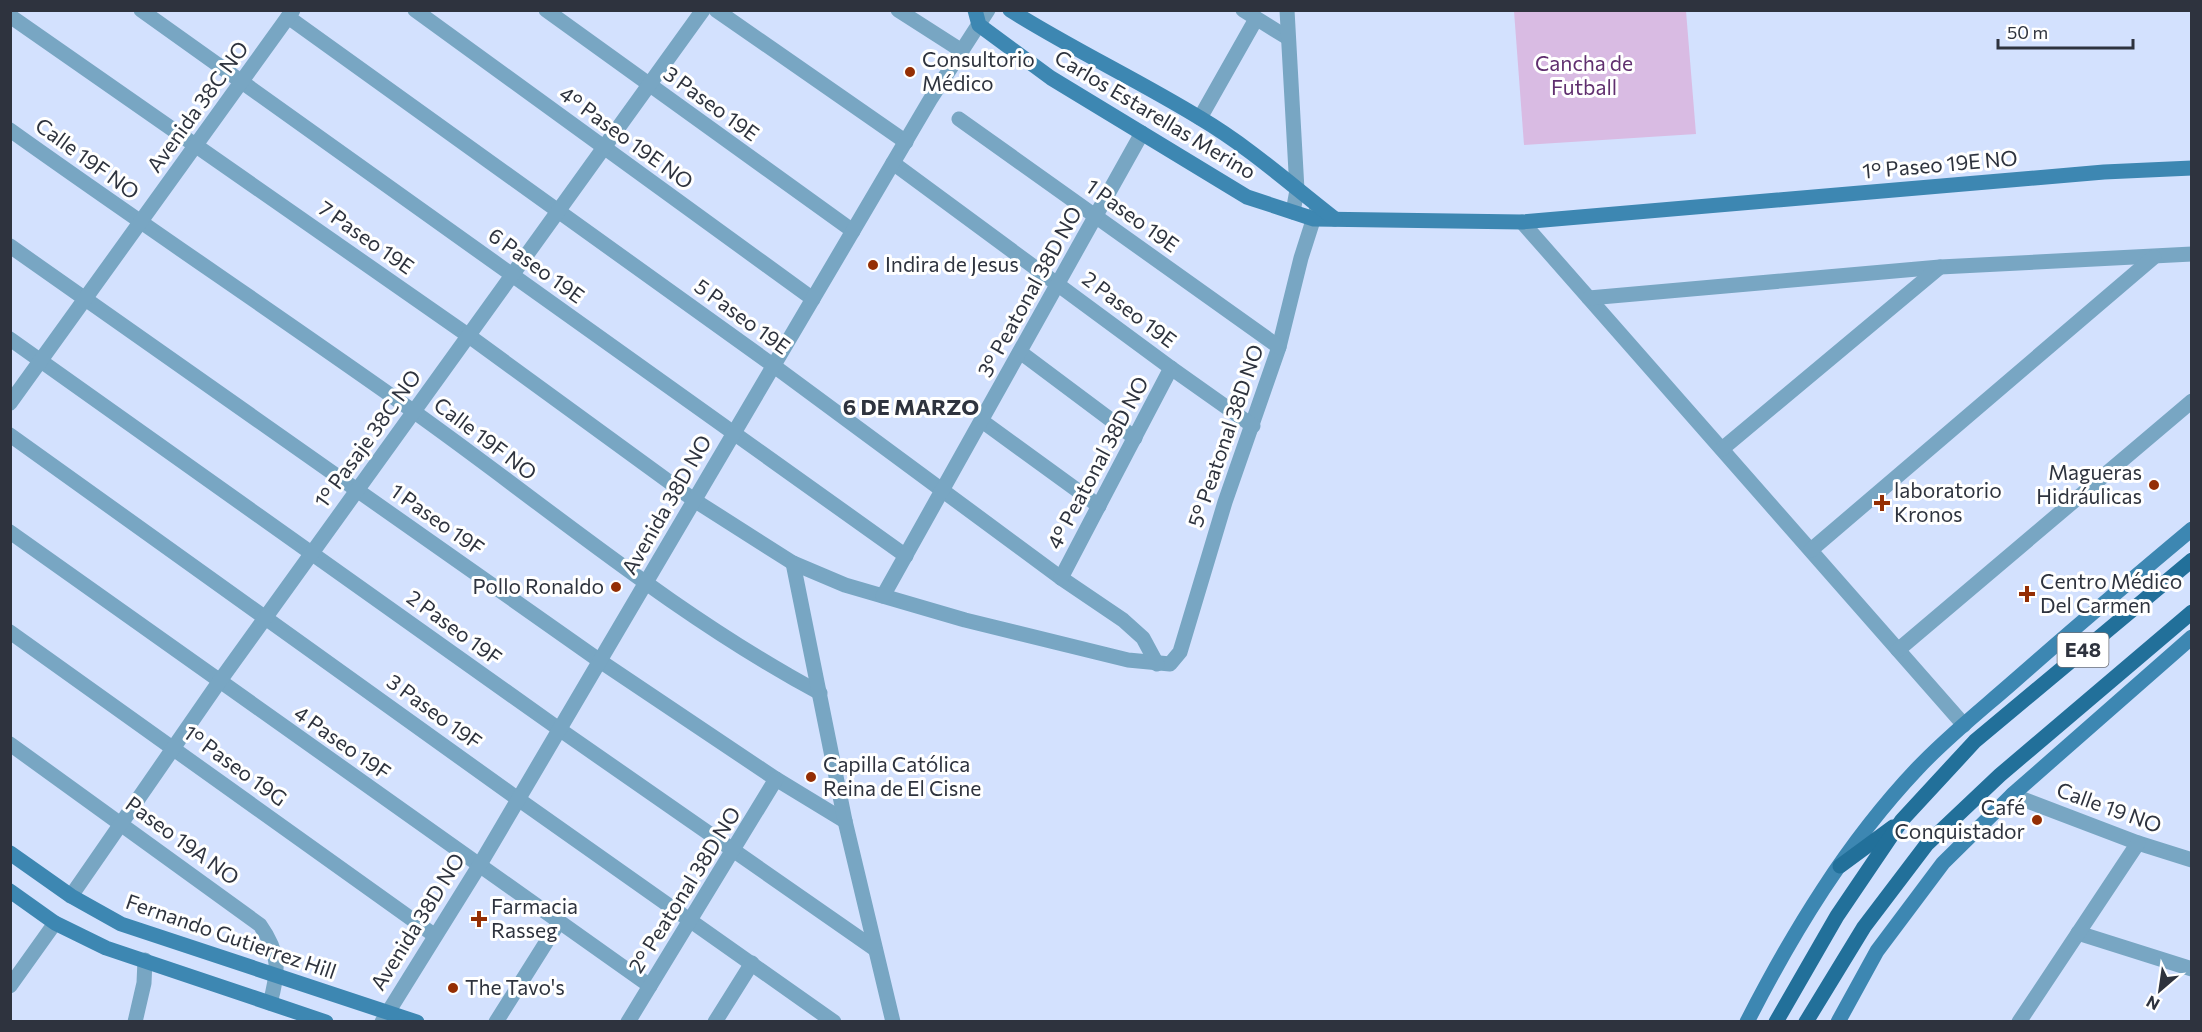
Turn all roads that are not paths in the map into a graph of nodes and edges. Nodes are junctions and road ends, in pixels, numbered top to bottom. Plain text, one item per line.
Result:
1 (141, 10) edge
2 (415, 10) edge
3 (546, 10) edge
4 (703, 10) edge
5 (716, 10) edge
6 (898, 10) edge
7 (988, 10) edge
8 (1010, 10) edge
9 (1287, 10) edge
10 (291, 14) edge
11 (10, 15) edge
12 (1250, 15) edge
13 (977, 18) edge
14 (1288, 38) junction
15 (962, 51) junction
16 (242, 82) junction
17 (649, 86) junction
18 (1200, 118) junction
19 (959, 119) dead end
20 (10, 130) edge
21 (1142, 133) junction
22 (906, 142) junction
23 (196, 145) junction
24 (604, 148) junction
25 (893, 163) junction
26 (2192, 168) edge
27 (1297, 190) junction
28 (1693, 209) joint
29 (559, 210) junction
30 (1293, 212) junction
31 (1316, 212) junction
32 (1096, 216) junction
33 (1522, 222) junction
34 (140, 223) junction
35 (853, 231) junction
36 (10, 246) edge
37 (2192, 254) edge
38 (2154, 257) junction
39 (1940, 267) junction
40 (512, 275) junction
41 (1058, 283) junction
42 (1588, 297) junction
43 (86, 299) junction
44 (813, 299) junction
45 (469, 336) junction
46 (10, 339) edge
47 (1279, 347) junction
48 (1020, 352) junction
49 (41, 361) junction
50 (774, 366) junction
51 (1171, 368) junction
52 (2192, 401) edge
53 (10, 403) edge
54 (414, 412) junction
55 (982, 421) junction
56 (1253, 426) junction
57 (733, 434) junction
58 (10, 435) edge
59 (1135, 438) junction
60 (1722, 449) junction
61 (358, 489) junction
62 (943, 490) junction
63 (694, 500) junction
64 (1099, 506) junction
65 (2192, 529) edge
66 (10, 532) edge
67 (1811, 550) junction
68 (312, 552) junction
69 (906, 556) junction
70 (2192, 560) edge
71 (793, 563) junction
72 (1061, 578) junction
73 (645, 584) junction
74 (883, 596) junction
75 (2192, 612) edge
76 (266, 617) junction
77 (10, 632) edge
78 (2192, 637) edge
79 (1898, 650) junction
80 (600, 661) junction
81 (1157, 664) junction
82 (219, 682) junction
83 (820, 693) junction
84 (1964, 725) junction
85 (559, 729) junction
86 (10, 744) edge
87 (174, 748) junction
88 (776, 780) junction
89 (2012, 795) junction
90 (518, 799) junction
91 (1902, 820) junction
92 (845, 821) junction
93 (121, 823) junction
94 (2138, 843) junction
95 (734, 852) junction
96 (10, 853) edge
97 (2192, 860) edge
98 (479, 866) junction
99 (1840, 866) junction
100 (10, 891) edge
101 (70, 896) junction
102 (692, 920) junction
103 (559, 922) junction
104 (56, 923) junction
105 (2078, 933) junction
106 (434, 935) junction
107 (874, 950) junction
108 (145, 960) junction
109 (752, 963) junction
110 (2192, 969) edge
111 (278, 977) junction
112 (10, 986) edge
113 (650, 986) junction
114 (270, 1003) junction
115 (385, 1017) edge
116 (1778, 1018) edge
117 (135, 1022) edge
118 (326, 1022) edge
119 (417, 1022) edge
120 (496, 1022) edge
121 (628, 1022) edge
122 (715, 1022) edge
123 (834, 1022) edge
124 (893, 1022) edge
125 (1747, 1022) edge
126 (1806, 1022) edge
127 (1838, 1022) edge
128 (2019, 1022) edge

1 - 16 street, 6 Paseo 19E
2 - 24 street, 4° Paseo 19E NO
3 - 17 street, 3 Paseo 19E
4 - 17 street, 1° Pasaje 38C NO
5 - 22 street
6 - 15 street
7 - 13 street, Avenida 38D NO
8 - 18 street, Carlos Estarellas Merino
9 - 14 street
10 - 16 street, Avenida 38C NO
10 - 29 street, 5 Paseo 19E
11 - 23 street, 7 Paseo 19E
12 - 14 street
12 - 18 street
13 - 15 street, Avenida 38D NO
13 - 21 street, Carlos Estarellas Merino
14 - 27 street
15 - 22 street, Avenida 38D NO
16 - 23 street, Avenida 38C NO
16 - 40 street, 6 Paseo 19E
17 - 24 street, 1° Pasaje 38C NO
17 - 35 street, 3 Paseo 19E
18 - 27 street, Carlos Estarellas Merino
19 - 32 street, 1 Paseo 19E
20 - 34 street, Calle 19F NO
21 - 30 street, Carlos Estarellas Merino
21 - 32 street, 3° Peatonal 38D NO
22 - 25 street, Avenida 38D NO
23 - 34 street, Avenida 38C NO
23 - 45 street, 7 Paseo 19E
24 - 29 street, 1° Pasaje 38C NO
24 - 44 street, 4° Paseo 19E NO
25 - 35 street, Avenida 38D NO
25 - 41 street, 2 Paseo 19E
26 - 28 street, 1° Paseo 19E NO
27 - 30 street
27 - 31 street, Carlos Estarellas Merino
28 - 33 street, Carlos Estarellas Merino
29 - 40 street, 1° Pasaje 38C NO
29 - 50 street, 5 Paseo 19E
30 - 31 street, Carlos Estarellas Merino
31 - 33 street, Carlos Estarellas Merino
31 - 47 street, 5° Peatonal 38D NO
32 - 41 street, 3° Peatonal 38D NO
32 - 47 street, 1 Paseo 19E
33 - 42 street
34 - 43 street, Avenida 38C NO
34 - 54 street, Calle 19F NO
35 - 44 street, Avenida 38D NO
36 - 43 street, 1 Paseo 19F
37 - 38 street
38 - 39 street
38 - 67 street
39 - 42 street
39 - 60 street
40 - 45 street, 1° Pasaje 38C NO
40 - 57 street, 6 Paseo 19E
41 - 48 street, 3° Peatonal 38D NO
41 - 51 street, 2 Paseo 19E
42 - 60 street
43 - 49 street, Avenida 38C NO
43 - 61 street, 1 Paseo 19F
44 - 50 street, Avenida 38D NO
45 - 54 street, 1° Pasaje 38C NO
45 - 63 street, 7 Paseo 19E
46 - 49 street, 2 Paseo 19F
47 - 56 street, 5° Peatonal 38D NO
48 - 55 street, 3° Peatonal 38D NO
48 - 59 street
49 - 53 street, Avenida 38C NO
49 - 68 street, 2 Paseo 19F
50 - 57 street, Avenida 38D NO
50 - 62 street, 5 Paseo 19E
51 - 56 street, 2 Paseo 19E
51 - 59 street, 4° Peatonal 38D NO
52 - 79 street
54 - 61 street, 1° Pasaje 38C NO
54 - 73 street, Calle 19F NO
55 - 62 street, 3° Peatonal 38D NO
55 - 64 street
56 - 81 street, 5° Peatonal 38D NO
57 - 63 street, Avenida 38D NO
57 - 69 street, 6 Paseo 19E
58 - 76 street, 3 Paseo 19F
59 - 64 street, 4° Peatonal 38D NO
60 - 67 street
61 - 68 street, 1° Pasaje 38C NO
61 - 80 street, 1 Paseo 19F
62 - 69 street, 3° Peatonal 38D NO
62 - 72 street, 5 Paseo 19E
63 - 71 street, 7 Paseo 19E
63 - 73 street, Avenida 38D NO
64 - 72 street, 4° Peatonal 38D NO
65 - 84 street, E48
66 - 82 street, 4 Paseo 19F
67 - 79 street
68 - 76 street, 1° Pasaje 38C NO
68 - 85 street, 2 Paseo 19F
69 - 74 street, 3° Peatonal 38D NO
70 - 91 main road, E48
71 - 74 street, 7 Paseo 19E
71 - 83 street
72 - 81 street, 5 Paseo 19E
73 - 80 street, Avenida 38D NO
73 - 83 street, Calle 19F NO
74 - 81 street, 7 Paseo 19E
75 - 126 main road, E48
76 - 82 street, 1° Pasaje 38C NO
76 - 90 street, 3 Paseo 19F
77 - 87 street, 1° Paseo 19G
78 - 89 street
79 - 84 street
80 - 85 street, Avenida 38D NO
80 - 88 street, 1 Paseo 19F
82 - 87 street, 1° Pasaje 38C NO
82 - 98 street, 4 Paseo 19F
83 - 92 street
84 - 99 street, E48
85 - 90 street, Avenida 38D NO
85 - 95 street, 2 Paseo 19F
86 - 93 street, Paseo 19A NO
87 - 93 street, 1° Pasaje 38C NO
87 - 106 street, 1° Paseo 19G
88 - 92 street, 1 Paseo 19F
88 - 95 street, 2° Peatonal 38D NO
89 - 94 street, Calle 19 NO
89 - 127 street
90 - 98 street, Avenida 38D NO
90 - 102 street, 3 Paseo 19F
91 - 99 main road
91 - 116 main road, E48
92 - 107 street
93 - 101 street, 1° Pasaje 38C NO
93 - 111 street, Paseo 19A NO
94 - 97 street, Calle 19 NO
94 - 105 street
95 - 102 street, 2° Peatonal 38D NO
95 - 107 street, 2 Paseo 19F
96 - 101 street, Fernando Gutierrez Hill
98 - 103 street, 4 Paseo 19F
98 - 106 street, Avenida 38D NO
99 - 125 street, E48
100 - 104 street
101 - 111 street, Fernando Gutierrez Hill
102 - 109 street, 3 Paseo 19F
102 - 113 street, 2° Peatonal 38D NO
103 - 113 street, 4 Paseo 19F
103 - 120 street
104 - 108 street
104 - 112 street
105 - 110 street
105 - 128 street
106 - 115 street, Avenida 38D NO
107 - 124 street
108 - 114 street
108 - 117 street
109 - 122 street
109 - 123 street, 3 Paseo 19F
111 - 114 street, Paseo 19A NO
111 - 115 street, Fernando Gutierrez Hill
113 - 121 street, 2° Peatonal 38D NO
114 - 118 street
115 - 119 street, Fernando Gutierrez Hill

